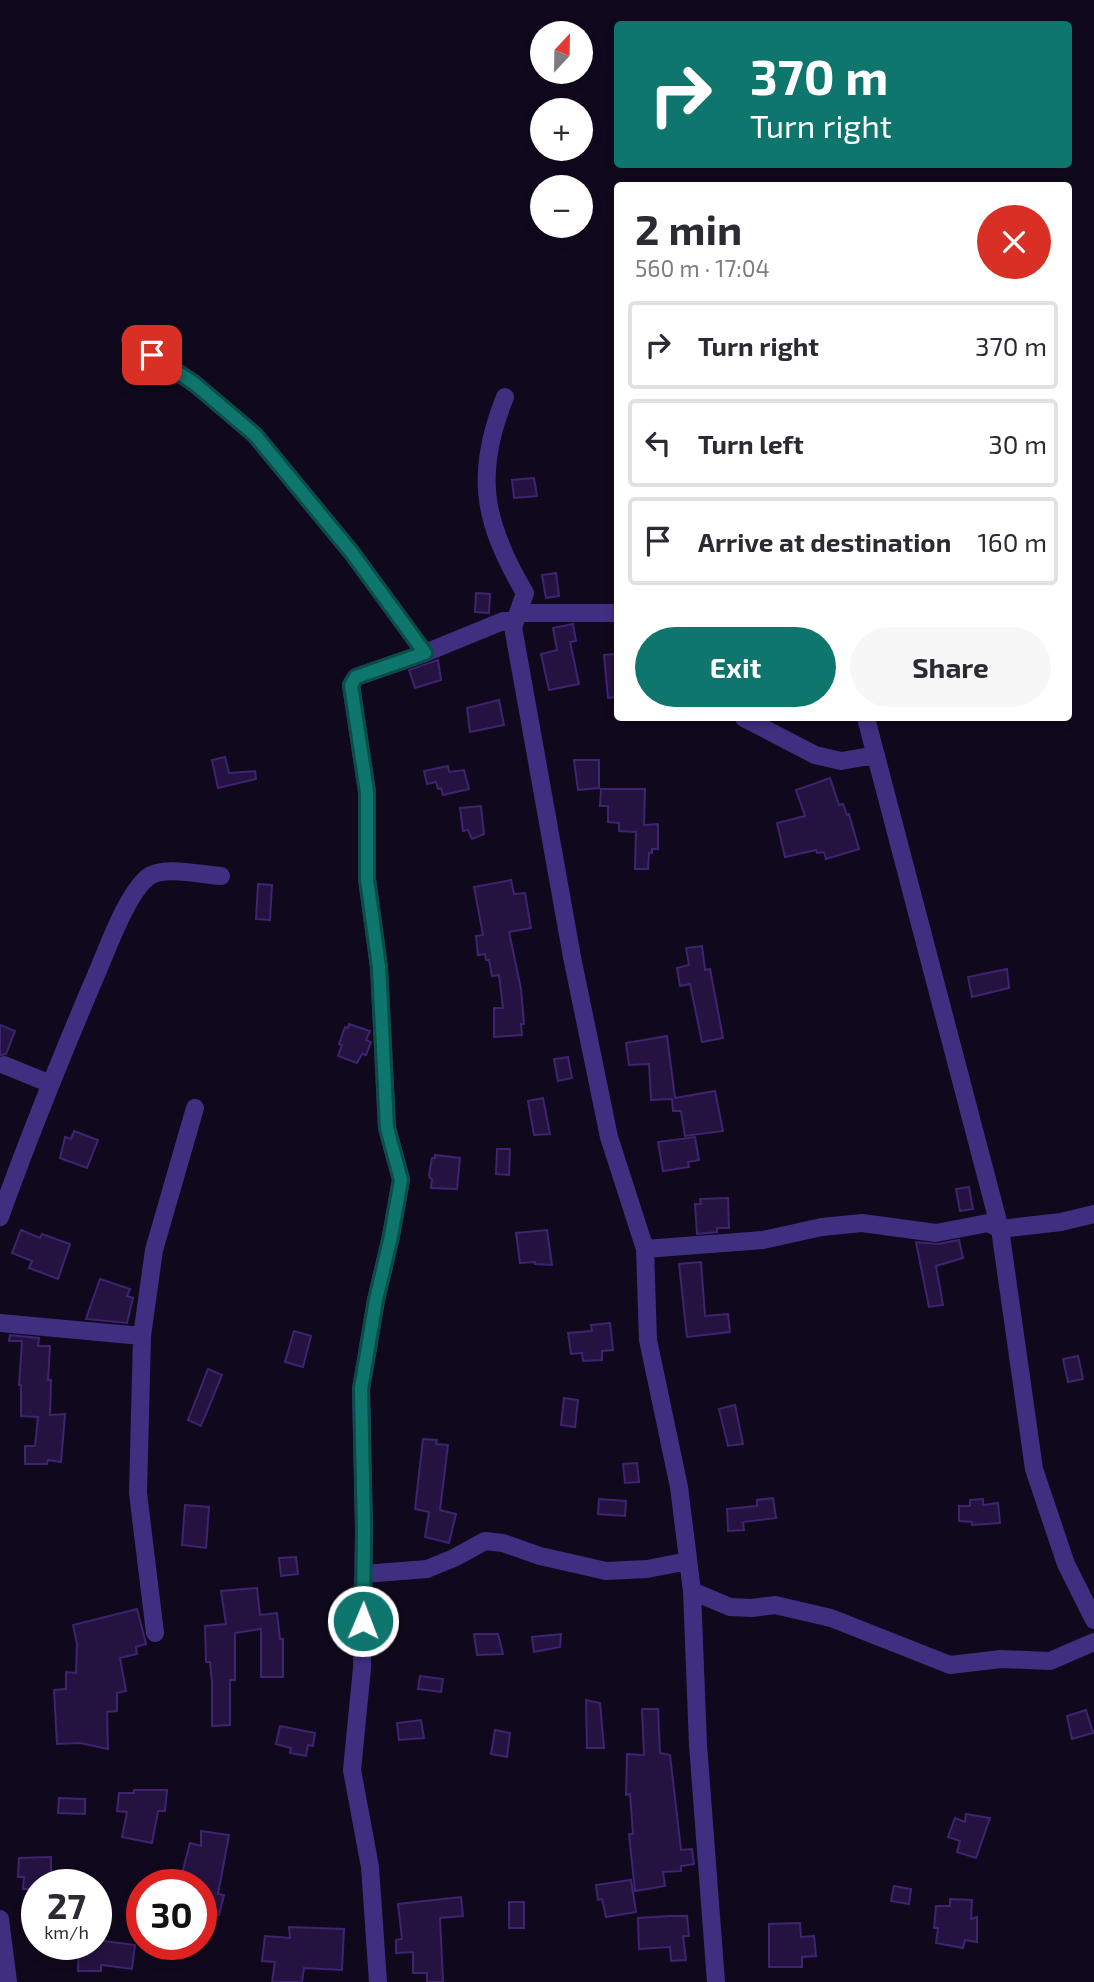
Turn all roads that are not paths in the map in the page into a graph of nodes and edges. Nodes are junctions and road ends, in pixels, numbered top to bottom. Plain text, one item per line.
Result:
1 (130, 340) dead end
2 (505, 397) dead end
3 (614, 612) edge
4 (516, 620) junction
5 (425, 653) junction
6 (750, 721) edge
7 (867, 721) edge
8 (876, 755) junction
9 (221, 876) dead end
10 (4, 1065) dead end
11 (51, 1084) junction
12 (195, 1108) dead end
13 (1094, 1214) edge
14 (0, 1217) edge
15 (1000, 1228) junction
16 (645, 1249) junction
17 (0, 1323) edge
18 (142, 1336) junction
19 (688, 1561) junction
20 (364, 1574) junction
21 (692, 1591) junction
22 (1094, 1620) edge
23 (155, 1633) dead end
24 (1094, 1642) edge
25 (0, 1919) edge
26 (8, 1982) edge
27 (378, 1982) edge
28 (716, 1982) edge

1 - 5 street
2 - 4 street
3 - 4 street
4 - 5 street
4 - 16 street
5 - 20 street
6 - 8 street
7 - 8 street
8 - 15 street
9 - 11 street
10 - 11 street
11 - 14 street
12 - 18 street
13 - 15 street
15 - 16 street
15 - 22 street
16 - 19 street
17 - 18 street
18 - 23 street
19 - 20 street
19 - 21 street
20 - 27 street
21 - 24 street
21 - 28 street
25 - 26 street

